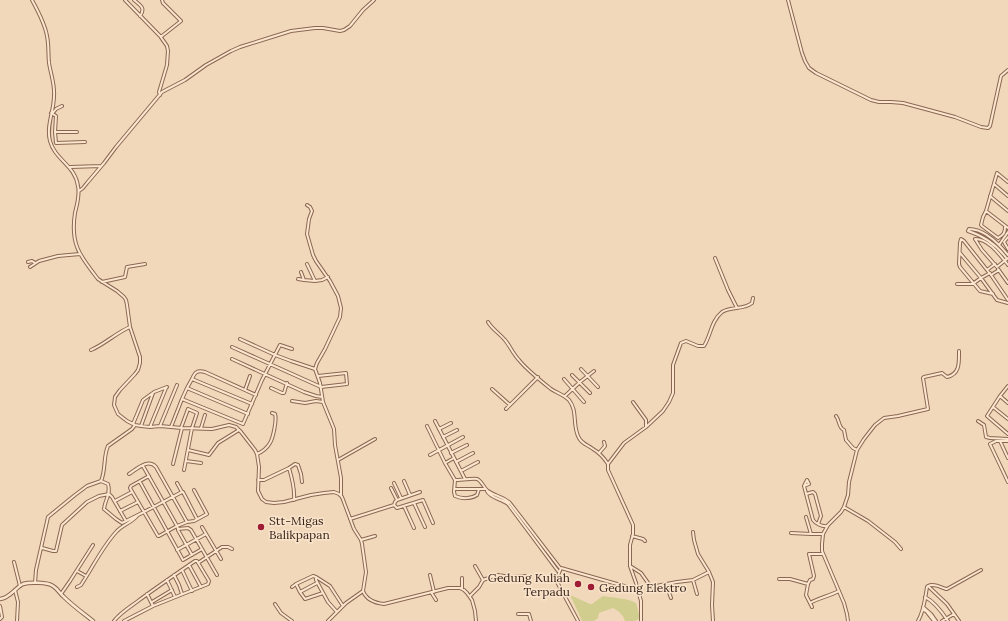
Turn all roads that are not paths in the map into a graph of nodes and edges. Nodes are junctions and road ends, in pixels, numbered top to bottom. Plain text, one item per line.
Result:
1 (32, 0) edge
2 (125, 0) edge
3 (134, 0) edge
4 (162, 0) edge
5 (374, 0) edge
6 (788, 0) edge
7 (140, 16) junction
8 (160, 36) junction
9 (1008, 70) edge
10 (160, 95) junction
11 (62, 106) dead end
12 (52, 113) junction
13 (55, 132) junction
14 (77, 132) dead end
15 (85, 142) dead end
16 (102, 166) junction
17 (70, 167) junction
18 (1008, 182) edge
19 (994, 184) junction
20 (79, 191) junction
21 (990, 196) junction
22 (1008, 196) edge
23 (306, 205) dead end
24 (986, 211) junction
25 (1008, 211) edge
26 (1007, 227) edge
27 (1008, 232) edge
28 (1008, 237) edge
29 (998, 246) junction
30 (1008, 249) edge
31 (960, 252) junction
32 (80, 254) junction
33 (1008, 255) edge
34 (715, 258) dead end
35 (1007, 260) edge
36 (28, 262) dead end
37 (35, 263) junction
38 (145, 264) dead end
39 (308, 264) dead end
40 (995, 264) junction
41 (1008, 265) edge
42 (30, 267) dead end
43 (998, 268) junction
44 (987, 270) junction
45 (301, 272) dead end
46 (991, 274) junction
47 (328, 277) junction
48 (981, 278) junction
49 (298, 279) dead end
50 (304, 280) junction
51 (315, 281) junction
52 (102, 282) junction
53 (1008, 283) edge
54 (957, 284) dead end
55 (974, 284) junction
56 (993, 294) junction
57 (753, 298) dead end
58 (1008, 300) edge
59 (1008, 303) edge
60 (737, 308) junction
61 (488, 322) dead end
62 (130, 327) junction
63 (240, 338) dead end
64 (232, 347) dead end
65 (292, 349) dead end
66 (91, 350) dead end
67 (959, 352) dead end
68 (275, 355) junction
69 (232, 359) dead end
70 (270, 365) junction
71 (315, 369) junction
72 (581, 369) dead end
73 (594, 371) dead end
74 (265, 373) junction
75 (572, 375) dead end
76 (250, 376) dead end
77 (318, 376) junction
78 (587, 376) junction
79 (538, 378) junction
80 (192, 379) junction
81 (564, 379) dead end
82 (580, 382) junction
83 (287, 383) junction
84 (176, 385) dead end
85 (1008, 386) edge
86 (321, 387) junction
87 (598, 387) dead end
88 (187, 388) junction
89 (271, 388) dead end
90 (492, 388) dead end
91 (573, 389) junction
92 (245, 390) junction
93 (154, 392) junction
94 (590, 393) dead end
95 (256, 395) junction
96 (565, 396) junction
97 (1000, 396) junction
98 (322, 397) junction
99 (182, 399) junction
100 (292, 401) dead end
101 (323, 402) junction
102 (584, 402) dead end
103 (633, 402) dead end
104 (1008, 403) edge
105 (252, 404) junction
106 (510, 405) junction
107 (993, 407) junction
108 (506, 409) dead end
109 (272, 412) dead end
110 (248, 414) junction
111 (205, 415) dead end
112 (836, 416) dead end
113 (1008, 420) edge
114 (435, 421) dead end
115 (978, 421) dead end
116 (452, 423) dead end
117 (134, 425) junction
118 (141, 426) junction
119 (160, 426) junction
120 (427, 426) dead end
121 (150, 427) junction
122 (171, 427) junction
123 (646, 427) junction
124 (181, 428) junction
125 (192, 428) junction
126 (201, 428) junction
127 (239, 429) junction
128 (439, 429) junction
129 (457, 430) dead end
130 (1008, 434) edge
131 (443, 437) junction
132 (463, 437) dead end
133 (375, 439) dead end
134 (1008, 440) edge
135 (1000, 441) junction
136 (604, 442) dead end
137 (467, 445) dead end
138 (448, 446) junction
139 (188, 450) junction
140 (439, 450) junction
141 (857, 450) junction
142 (451, 453) junction
143 (599, 453) junction
144 (257, 454) junction
145 (473, 454) dead end
146 (430, 455) dead end
147 (454, 458) junction
148 (1008, 458) edge
149 (186, 460) junction
150 (338, 460) junction
151 (456, 462) junction
152 (478, 462) dead end
153 (200, 463) dead end
154 (445, 463) junction
155 (173, 464) dead end
156 (608, 464) junction
157 (144, 466) junction
158 (288, 468) junction
159 (184, 470) dead end
160 (461, 471) junction
161 (129, 474) dead end
162 (150, 476) junction
163 (465, 479) junction
164 (258, 480) junction
165 (455, 480) junction
166 (101, 481) junction
167 (404, 481) dead end
168 (1008, 481) edge
169 (140, 482) junction
170 (302, 482) dead end
171 (177, 483) dead end
172 (394, 483) dead end
173 (804, 486) dead end
174 (391, 488) dead end
175 (455, 489) junction
176 (480, 489) junction
177 (486, 489) junction
178 (194, 490) dead end
179 (132, 492) junction
180 (182, 492) junction
181 (420, 492) dead end
182 (109, 494) junction
183 (806, 494) junction
184 (410, 495) junction
185 (173, 496) junction
186 (341, 496) junction
187 (401, 498) junction
188 (294, 500) junction
189 (397, 500) junction
190 (115, 501) junction
191 (138, 502) junction
192 (164, 502) junction
193 (414, 503) junction
194 (394, 505) junction
195 (404, 506) junction
196 (844, 507) junction
197 (154, 508) junction
198 (120, 511) junction
199 (144, 512) junction
200 (138, 515) junction
201 (806, 517) dead end
202 (198, 519) junction
203 (350, 519) junction
204 (126, 521) junction
205 (187, 522) junction
206 (433, 523) dead end
207 (818, 524) junction
208 (177, 526) junction
209 (827, 526) junction
210 (202, 527) dead end
211 (425, 527) dead end
212 (414, 528) dead end
213 (178, 530) junction
214 (167, 532) junction
215 (693, 532) dead end
216 (791, 533) dead end
217 (206, 534) junction
218 (811, 534) junction
219 (823, 534) junction
220 (375, 536) dead end
221 (632, 536) junction
222 (196, 539) junction
223 (361, 540) junction
224 (645, 542) dead end
225 (93, 545) dead end
226 (187, 545) junction
227 (42, 548) junction
228 (202, 549) junction
229 (232, 549) dead end
230 (901, 549) dead end
231 (178, 550) junction
232 (216, 552) junction
233 (823, 554) junction
234 (192, 555) junction
235 (207, 557) junction
236 (221, 559) dead end
237 (14, 562) dead end
238 (198, 563) junction
239 (189, 565) junction
240 (475, 566) dead end
241 (630, 566) junction
242 (560, 568) junction
243 (182, 570) junction
244 (981, 570) dead end
245 (77, 571) junction
246 (559, 572) junction
247 (709, 572) junction
248 (174, 575) junction
249 (217, 575) dead end
250 (430, 575) dead end
251 (86, 576) junction
252 (525, 576) dead end
253 (316, 577) junction
254 (462, 578) dead end
255 (779, 579) dead end
256 (167, 580) junction
257 (483, 580) junction
258 (693, 580) junction
259 (35, 583) junction
260 (317, 583) junction
261 (296, 584) junction
262 (666, 584) junction
263 (808, 584) junction
264 (20, 586) junction
265 (928, 586) junction
266 (77, 587) dead end
267 (201, 587) junction
268 (292, 587) dead end
269 (462, 589) junction
270 (15, 590) junction
271 (172, 590) junction
272 (638, 590) junction
273 (192, 591) junction
274 (362, 591) junction
275 (839, 591) junction
276 (300, 592) junction
277 (432, 592) junction
278 (323, 593) junction
279 (61, 594) junction
280 (147, 594) junction
281 (182, 594) junction
282 (697, 594) dead end
283 (470, 596) junction
284 (175, 597) junction
285 (925, 597) junction
286 (671, 598) dead end
287 (0, 599) edge
288 (436, 600) dead end
289 (152, 602) junction
290 (810, 603) junction
291 (275, 604) dead end
292 (0, 606) edge
293 (153, 606) junction
294 (343, 606) junction
295 (812, 607) dead end
296 (923, 608) junction
297 (337, 612) junction
298 (518, 614) dead end
299 (954, 614) junction
300 (0, 619) edge
301 (947, 620) edge
302 (17, 621) edge
303 (92, 621) edge
304 (114, 621) edge
305 (124, 621) edge
306 (292, 621) edge
307 (328, 621) edge
308 (476, 621) edge
309 (530, 621) edge
310 (578, 621) edge
311 (642, 621) edge
312 (713, 621) edge
313 (848, 621) edge
314 (918, 621) edge
315 (935, 621) edge
316 (942, 621) edge
317 (959, 621) edge

1 - 12 street
2 - 7 street
3 - 7 street
4 - 8 street
5 - 10 street
6 - 9 street
7 - 8 street
8 - 10 street
10 - 16 street
11 - 12 street
12 - 13 street
12 - 17 street
13 - 14 street
13 - 15 street
16 - 17 street
16 - 20 street
17 - 20 street
18 - 19 street
19 - 21 street
19 - 22 street
20 - 32 street
21 - 24 street
21 - 25 street
23 - 47 street
24 - 26 street
24 - 26 street
27 - 29 street
28 - 30 street
29 - 29 street
29 - 33 street
29 - 35 street
31 - 44 street
31 - 48 street
31 - 55 street
32 - 37 street
32 - 52 street
34 - 60 street
35 - 40 street
35 - 41 street
35 - 43 street
36 - 37 street
37 - 42 street
38 - 52 street
39 - 51 street
40 - 43 street
40 - 44 street
43 - 46 street
43 - 53 street
44 - 46 street
45 - 50 street
46 - 48 street
46 - 58 street
47 - 51 street
47 - 71 street
48 - 55 street
48 - 56 street
49 - 50 street
50 - 51 street
52 - 62 street
54 - 55 street
55 - 56 street
56 - 59 street
57 - 60 street
60 - 123 street
61 - 79 street
62 - 66 street
62 - 117 street
63 - 68 street
64 - 70 street
65 - 68 street
67 - 141 street
68 - 70 street
68 - 71 street
69 - 74 street
70 - 74 street
70 - 86 street
71 - 77 street
72 - 78 street
73 - 78 street
74 - 83 street
74 - 95 street
75 - 82 street
76 - 92 street
77 - 86 street
77 - 86 street
78 - 82 street
78 - 87 street
79 - 96 street
79 - 106 street
80 - 88 street
80 - 92 street
80 - 105 street
81 - 91 street
82 - 91 street
82 - 94 street
83 - 89 street
83 - 98 street
84 - 119 street
85 - 97 street
86 - 98 street
88 - 99 street
88 - 110 street
90 - 106 street
91 - 96 street
91 - 102 street
92 - 95 street
93 - 117 street
93 - 118 street
93 - 121 street
95 - 105 street
96 - 143 street
97 - 104 street
97 - 107 street
98 - 101 street
99 - 110 street
99 - 122 street
100 - 101 street
101 - 150 street
103 - 123 street
105 - 110 street
106 - 108 street
107 - 113 street
107 - 130 street
109 - 144 street
111 - 126 street
112 - 141 street
114 - 128 street
115 - 134 street
116 - 128 street
117 - 118 street
117 - 166 street
118 - 121 street
119 - 121 street
119 - 122 street
120 - 140 street
122 - 124 street
123 - 156 street
124 - 125 street
124 - 125 street
124 - 155 street
125 - 126 street
125 - 139 street
126 - 127 street
127 - 139 street
127 - 144 street
128 - 131 street
129 - 131 street
131 - 138 street
132 - 138 street
133 - 150 street
134 - 135 street
135 - 148 street
135 - 168 street
136 - 143 street
137 - 142 street
138 - 140 street
138 - 142 street
139 - 149 street
140 - 146 street
140 - 154 street
141 - 196 street
142 - 147 street
143 - 156 street
144 - 164 street
145 - 151 street
147 - 151 street
147 - 154 street
149 - 153 street
149 - 159 street
150 - 186 street
151 - 160 street
152 - 160 street
154 - 165 street
156 - 221 street
157 - 161 street
157 - 162 street
157 - 185 street
158 - 164 street
158 - 170 street
158 - 188 street
160 - 163 street
162 - 169 street
162 - 192 street
163 - 165 street
163 - 177 street
164 - 188 street
165 - 175 street
166 - 182 street
166 - 227 street
167 - 184 street
169 - 179 street
169 - 197 street
171 - 180 street
172 - 187 street
173 - 183 street
174 - 189 street
175 - 176 street
175 - 176 street
176 - 177 street
177 - 242 street
177 - 246 street
178 - 202 street
179 - 190 street
179 - 191 street
180 - 185 street
180 - 202 street
181 - 184 street
182 - 190 street
182 - 204 street
182 - 227 street
183 - 207 street
183 - 207 street
184 - 187 street
185 - 192 street
185 - 205 street
186 - 188 street
186 - 203 street
187 - 189 street
189 - 194 street
190 - 198 street
191 - 198 street
191 - 199 street
192 - 197 street
192 - 208 street
193 - 195 street
193 - 206 street
193 - 211 street
194 - 195 street
194 - 203 street
195 - 212 street
196 - 209 street
196 - 230 street
197 - 199 street
197 - 214 street
198 - 204 street
199 - 200 street
199 - 214 street
200 - 204 street
200 - 251 street
201 - 218 street
202 - 205 street
203 - 223 street
205 - 208 street
207 - 209 street
208 - 213 street
208 - 214 street
209 - 219 street
210 - 217 street
213 - 222 street
213 - 226 street
214 - 231 street
215 - 247 street
216 - 218 street
217 - 222 street
217 - 232 street
218 - 219 street
219 - 233 street
220 - 223 street
221 - 224 street
221 - 241 street
222 - 226 street
222 - 228 street
223 - 274 street
225 - 245 street
226 - 231 street
226 - 234 street
227 - 259 street
228 - 234 street
228 - 235 street
229 - 232 street
231 - 234 street
232 - 235 street
232 - 236 street
233 - 263 street
233 - 275 street
235 - 238 street
235 - 249 street
237 - 264 street
238 - 239 street
238 - 267 street
239 - 243 street
239 - 267 street
240 - 257 street
241 - 262 street
241 - 272 street
242 - 246 street
242 - 272 street
243 - 248 street
243 - 273 street
244 - 265 street
245 - 251 street
245 - 279 street
246 - 310 street
247 - 258 street
247 - 312 street
248 - 256 street
248 - 281 street
250 - 277 street
251 - 266 street
252 - 257 street
253 - 260 street
253 - 261 street
253 - 294 street
254 - 269 street
255 - 263 street
256 - 271 street
256 - 280 street
257 - 283 street
258 - 262 street
258 - 282 street
259 - 264 street
259 - 279 street
260 - 276 street
260 - 278 street
261 - 268 street
261 - 276 street
262 - 286 street
263 - 290 street
264 - 270 street
265 - 285 street
265 - 299 street
267 - 273 street
269 - 277 street
269 - 283 street
270 - 287 street
270 - 302 street
271 - 284 street
271 - 289 street
272 - 311 street
273 - 281 street
274 - 277 street
274 - 294 street
275 - 290 street
275 - 313 street
276 - 278 street
277 - 288 street
278 - 297 street
279 - 303 street
280 - 289 street
280 - 304 street
281 - 284 street
283 - 308 street
284 - 293 street
285 - 296 street
285 - 301 street
289 - 293 street
290 - 295 street
291 - 306 street
292 - 300 street
293 - 305 street
294 - 297 street
296 - 314 street
296 - 315 street
297 - 307 street
298 - 309 street
299 - 301 street
299 - 317 street
301 - 316 street

